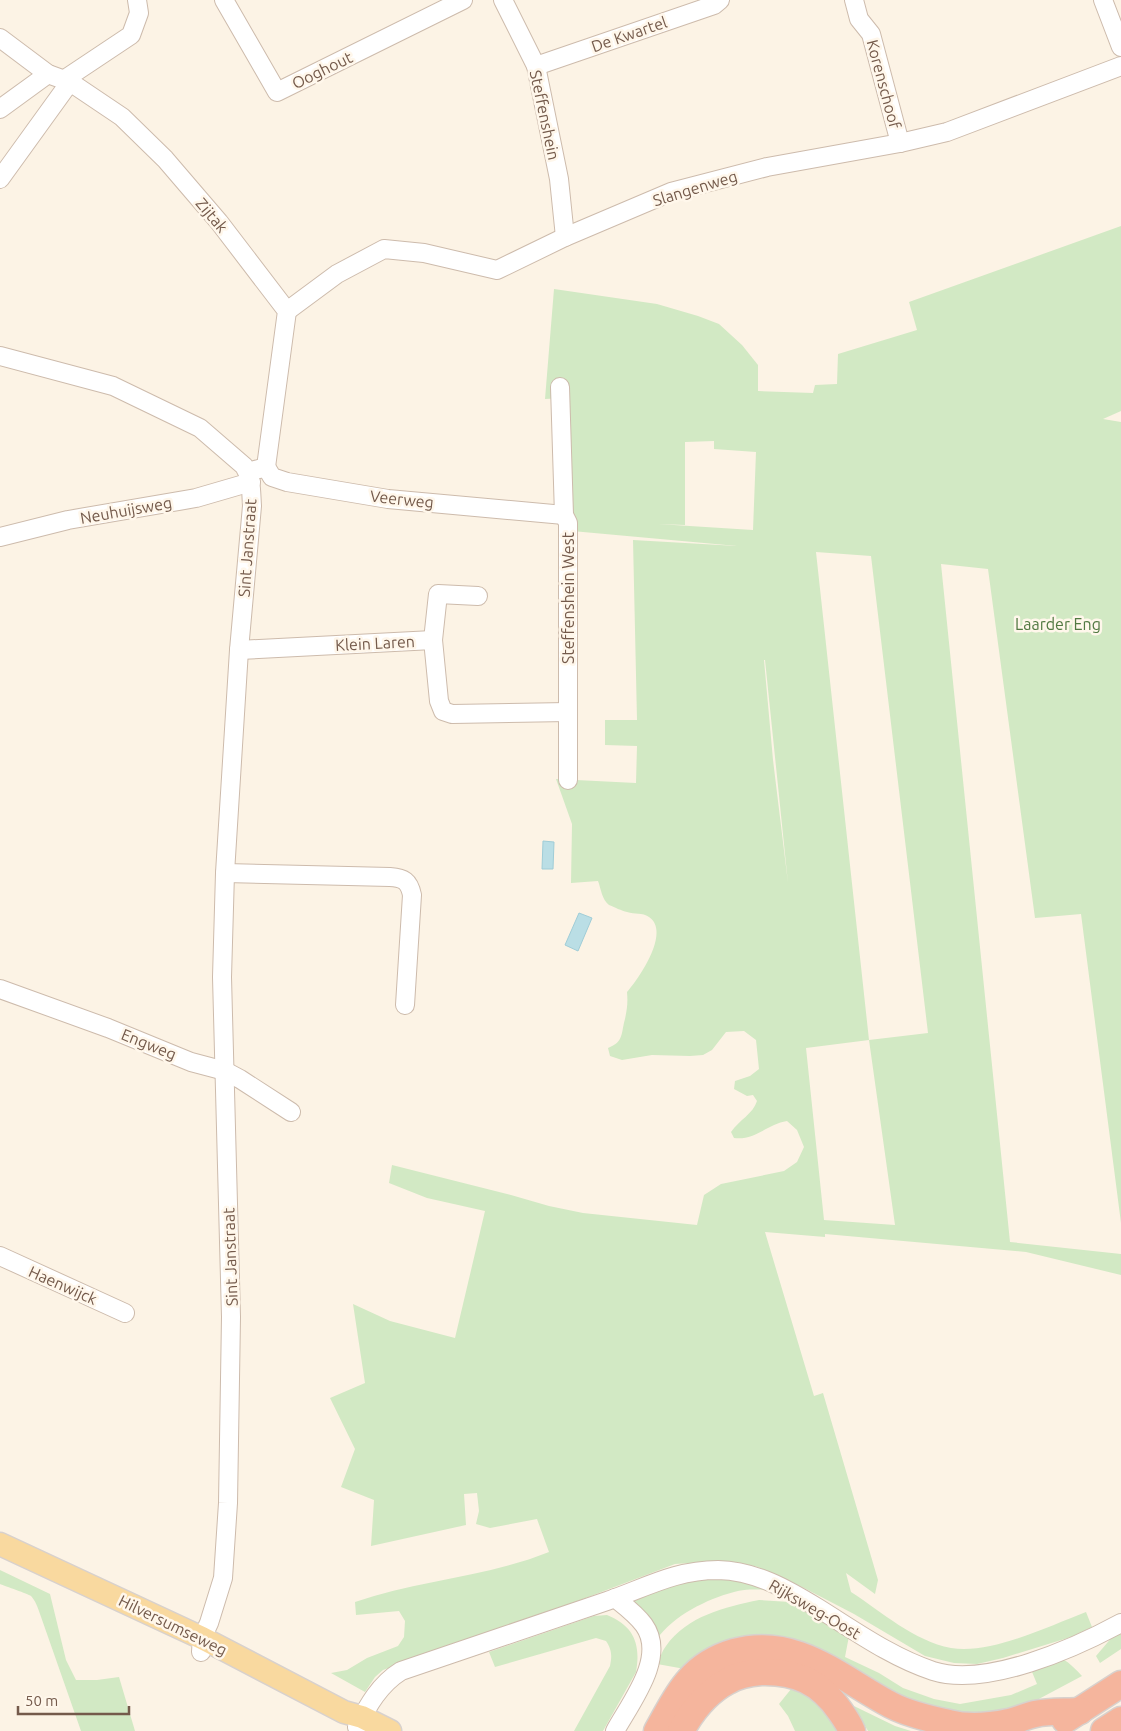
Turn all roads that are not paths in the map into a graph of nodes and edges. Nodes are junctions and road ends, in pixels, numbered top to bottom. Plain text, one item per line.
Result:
1 (137, 0) edge
2 (224, 0) edge
3 (462, 0) edge
4 (503, 0) edge
5 (720, 0) edge
6 (854, 0) edge
7 (1103, 0) edge
8 (0, 38) edge
9 (1121, 47) edge
10 (536, 66) junction
11 (1121, 66) edge
12 (48, 74) junction
13 (68, 81) junction
14 (0, 109) edge
15 (900, 143) junction
16 (0, 179) edge
17 (565, 237) junction
18 (286, 311) junction
19 (0, 356) edge
20 (560, 387) dead end
21 (266, 467) junction
22 (250, 477) junction
23 (571, 521) junction
24 (0, 537) edge
25 (478, 596) dead end
26 (434, 640) junction
27 (239, 650) junction
28 (568, 712) junction
29 (568, 780) dead end
30 (225, 873) junction
31 (0, 989) edge
32 (406, 1005) dead end
33 (225, 1072) junction
34 (291, 1112) dead end
35 (0, 1256) edge
36 (125, 1313) dead end
37 (0, 1544) edge
38 (615, 1598) junction
39 (1121, 1624) edge
40 (202, 1645) junction
41 (1121, 1684) edge
42 (1080, 1711) junction
43 (1121, 1720) edge
44 (357, 1722) edge
45 (390, 1731) edge
46 (615, 1731) edge
47 (657, 1731) edge
48 (681, 1731) edge
49 (852, 1731) edge
50 (1048, 1731) edge
51 (1104, 1731) edge

1 - 13 street
2 - 3 street, Ooghout
4 - 10 street, Steffenshein
5 - 10 street, De Kwartel
6 - 15 street, Korenschoof
7 - 9 street
8 - 12 street, Zijtak
10 - 17 street, Steffenshein
11 - 15 street, Slangenweg
12 - 13 street, Zijtak
12 - 14 street
13 - 16 street
13 - 18 street, Zijtak
15 - 17 street, Slangenweg
17 - 18 street, Slangenweg
18 - 21 street
19 - 22 street
20 - 23 street, Steffenshein West
21 - 22 street
21 - 23 street, Veerweg
22 - 24 street, Neuhuijsweg
22 - 27 street, Sint Janstraat
23 - 28 street, Steffenshein West
25 - 26 street
26 - 27 street, Klein Laren
26 - 28 street, Klein Laren
27 - 30 street, Sint Janstraat
28 - 29 street, Steffenshein West
30 - 32 street
30 - 33 street, Sint Janstraat
31 - 33 street, Engweg
33 - 34 street, Engweg
33 - 40 street, Sint Janstraat
35 - 36 street, Haenwijck
37 - 40 main road, Hilversumseweg
38 - 39 street, Rijksweg-Oost
38 - 44 street, Rijksweg-Oost
38 - 46 street
40 - 44 main road, Hilversumseweg
41 - 42 highway
42 - 47 highway
42 - 50 highway
43 - 51 highway
44 - 45 main road, Hilversumseweg
48 - 49 highway

